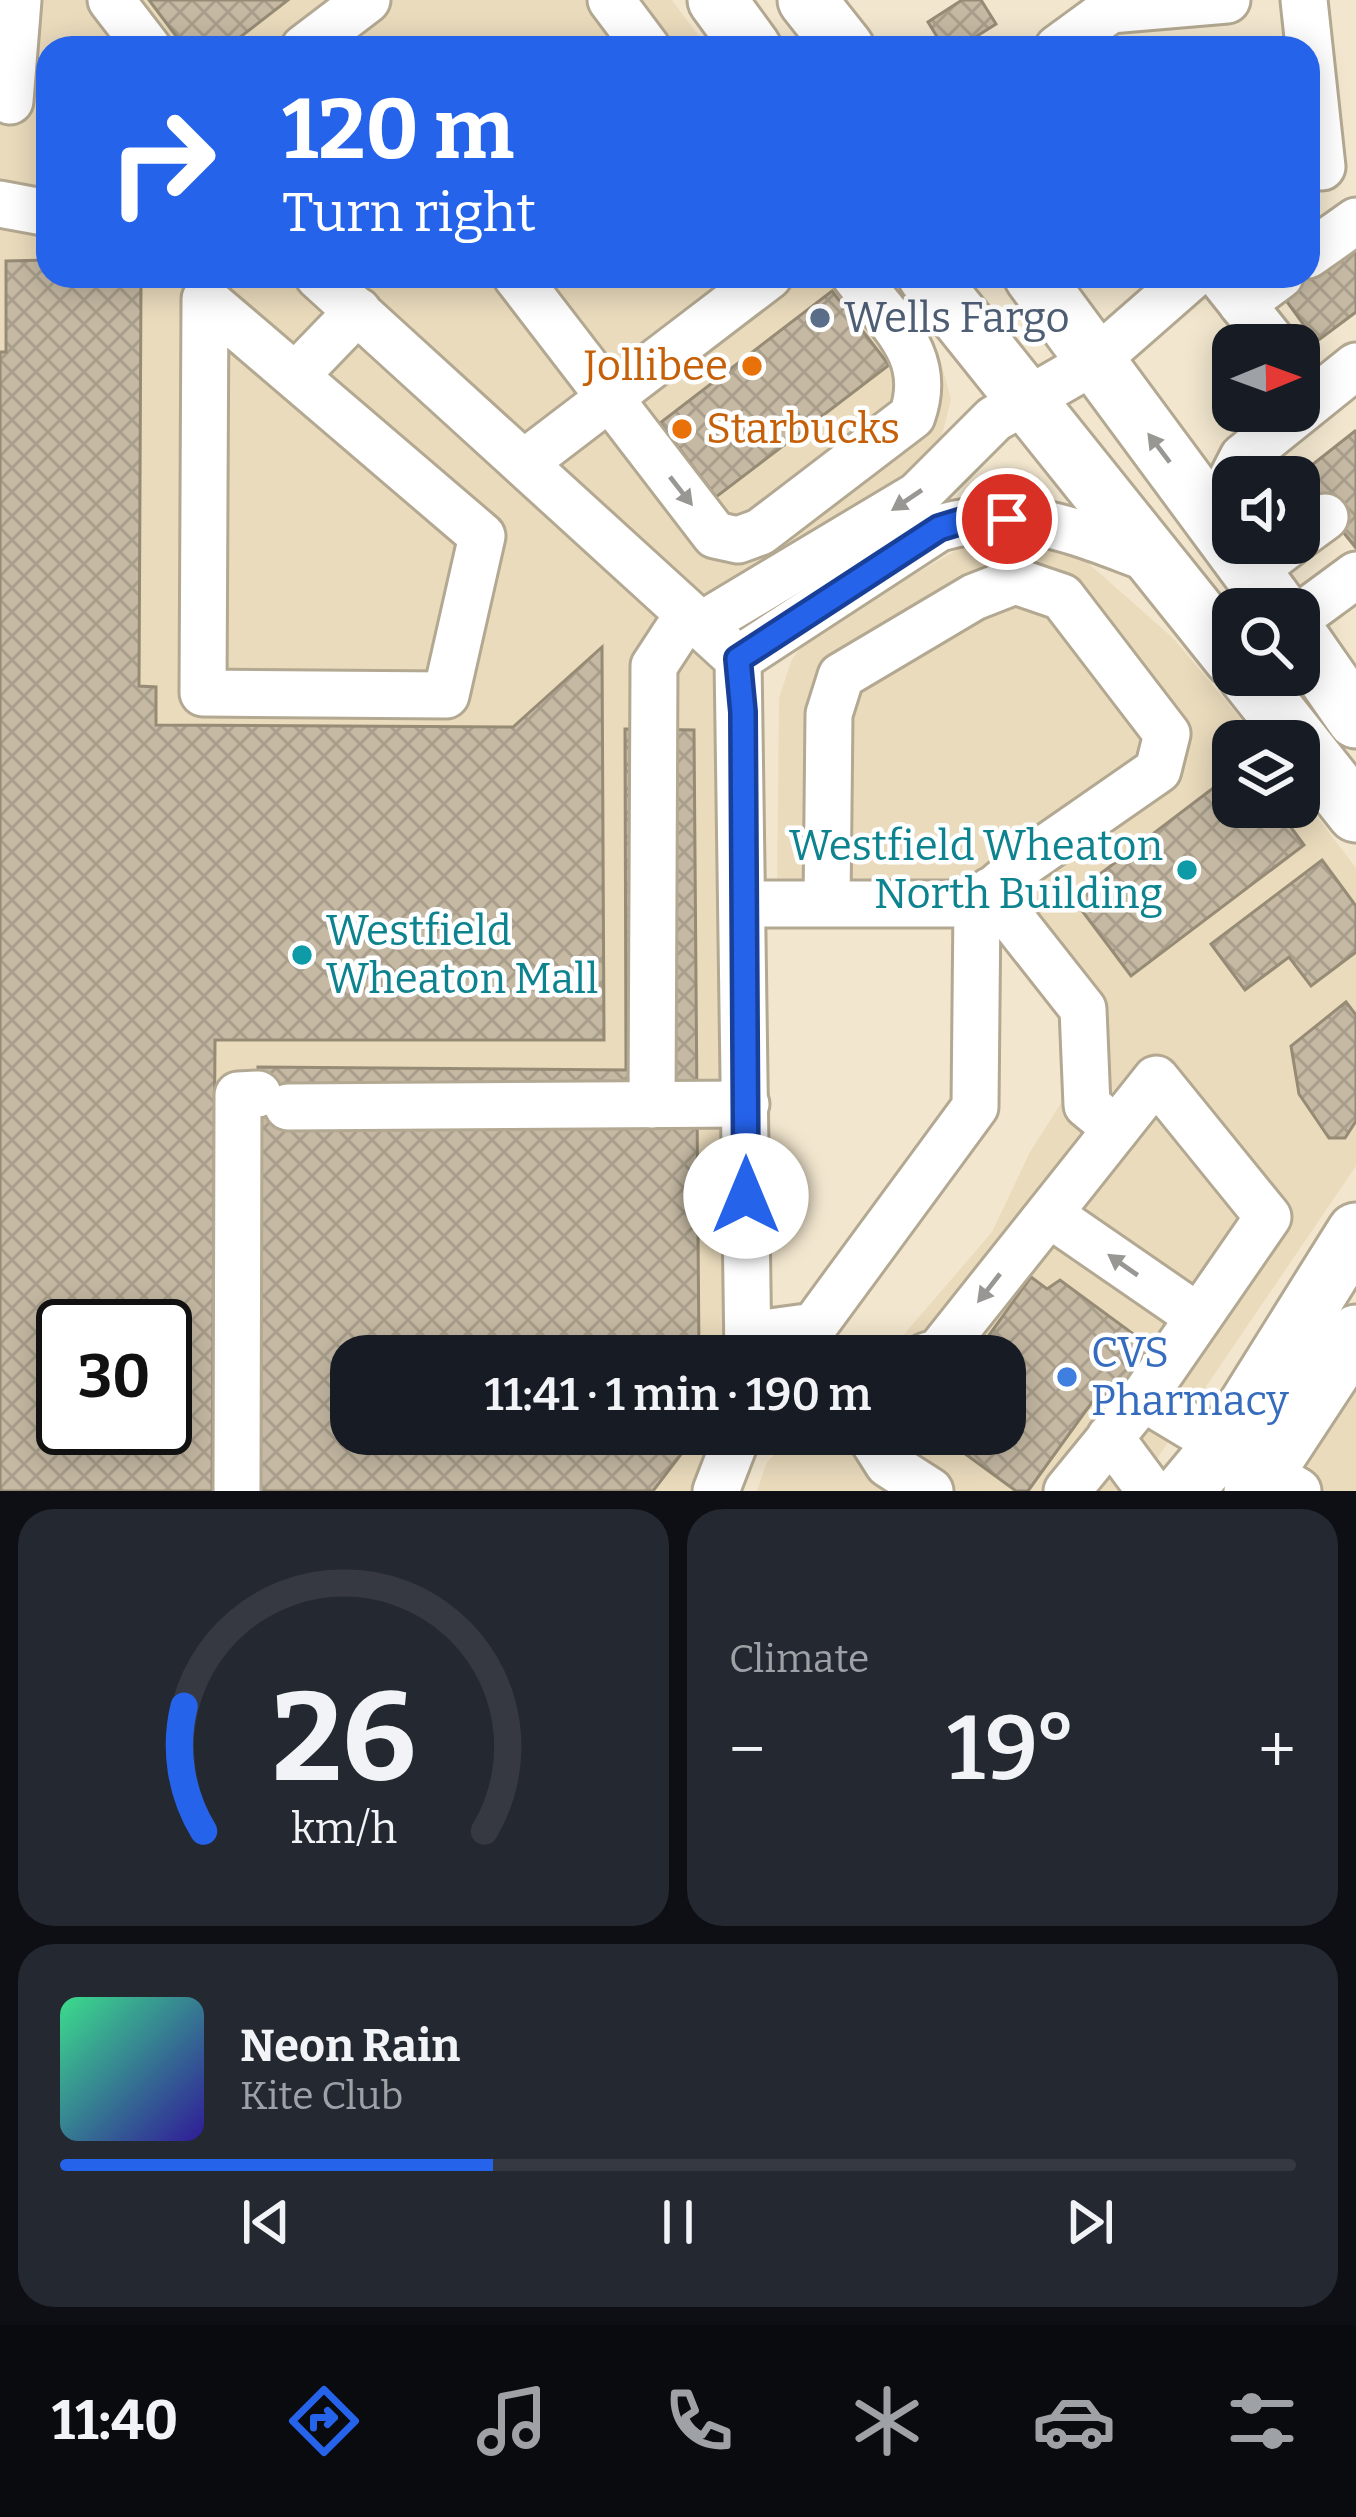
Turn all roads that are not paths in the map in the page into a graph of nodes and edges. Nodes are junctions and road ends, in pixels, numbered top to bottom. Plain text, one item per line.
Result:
1 (18, 0) edge
2 (111, 0) edge
3 (367, 0) edge
4 (611, 0) edge
5 (717, 0) edge
6 (1226, 0) edge
7 (1304, 0) edge
8 (1161, 27) edge
9 (139, 36) edge
10 (332, 36) edge
11 (638, 36) edge
12 (743, 36) edge
13 (1074, 36) edge
14 (1310, 36) edge
15 (19, 104) edge
16 (1320, 104) edge
17 (1329, 163) edge
18 (0, 204) edge
19 (36, 211) edge
20 (1356, 220) edge
21 (1320, 246) edge
22 (332, 288) edge
23 (525, 288) edge
24 (753, 288) edge
25 (864, 288) edge
26 (937, 288) edge
27 (1042, 288) edge
28 (1178, 288) edge
29 (1231, 290) edge
30 (358, 311) junction
31 (1258, 324) edge
32 (1095, 362) junction
33 (1356, 366) edge
34 (297, 374) junction
35 (1324, 393) edge
36 (609, 399) junction
37 (1029, 400) junction
38 (1244, 456) edge
39 (524, 463) junction
40 (1212, 475) edge
41 (1156, 561) junction
42 (1356, 575) edge
43 (1320, 602) edge
44 (694, 620) junction
45 (1212, 632) edge
46 (738, 659) junction
47 (1320, 667) edge
48 (1264, 696) edge
49 (1356, 718) edge
50 (1356, 813) edge
51 (983, 898) junction
52 (744, 904) junction
53 (826, 904) junction
54 (746, 1104) junction
55 (652, 1105) junction
56 (1116, 1129) junction
57 (1048, 1214) junction
58 (1356, 1232) edge
59 (1197, 1316) junction
60 (1356, 1334) edge
61 (748, 1335) edge
62 (784, 1335) edge
63 (950, 1335) edge
64 (1143, 1398) junction
65 (1110, 1437) junction
66 (730, 1455) edge
67 (892, 1455) edge
68 (1262, 1478) edge
69 (236, 1491) edge
70 (716, 1491) edge
71 (930, 1491) edge
72 (1067, 1491) edge
73 (1150, 1491) edge
74 (1184, 1491) edge

1 - 15 street
2 - 9 street
3 - 10 street
4 - 11 street
5 - 12 main road
6 - 8 street
7 - 14 street
8 - 13 street
16 - 17 street
18 - 19 street
20 - 21 street
22 - 30 street
23 - 36 street
24 - 36 street
36 -> 25 street
26 - 37 main road
27 - 32 main road
28 - 32 street
29 - 31 street
30 - 34 street
30 - 39 street
32 - 37 street
40 -> 32 main road
33 - 35 street
34 - 34 street
35 - 38 street
36 - 39 street
37 - 41 main road
37 -> 44 street
39 - 44 street
41 - 45 main road
41 - 46 street
42 - 43 street
44 - 46 street
44 - 55 street
46 - 52 street
47 - 49 main road
48 - 50 main road
51 - 53 street
51 - 53 street
51 - 56 street
51 - 62 street
52 - 53 street
52 - 54 street
54 - 55 street
54 - 61 street
55 - 69 street
56 - 57 street
56 - 59 street
59 -> 57 street
57 -> 63 street
58 - 68 main road
59 - 64 street
60 - 68 main road
64 - 65 street
64 - 68 street
65 - 72 street
65 - 73 street
66 - 70 street
67 - 71 street
68 - 74 main road

